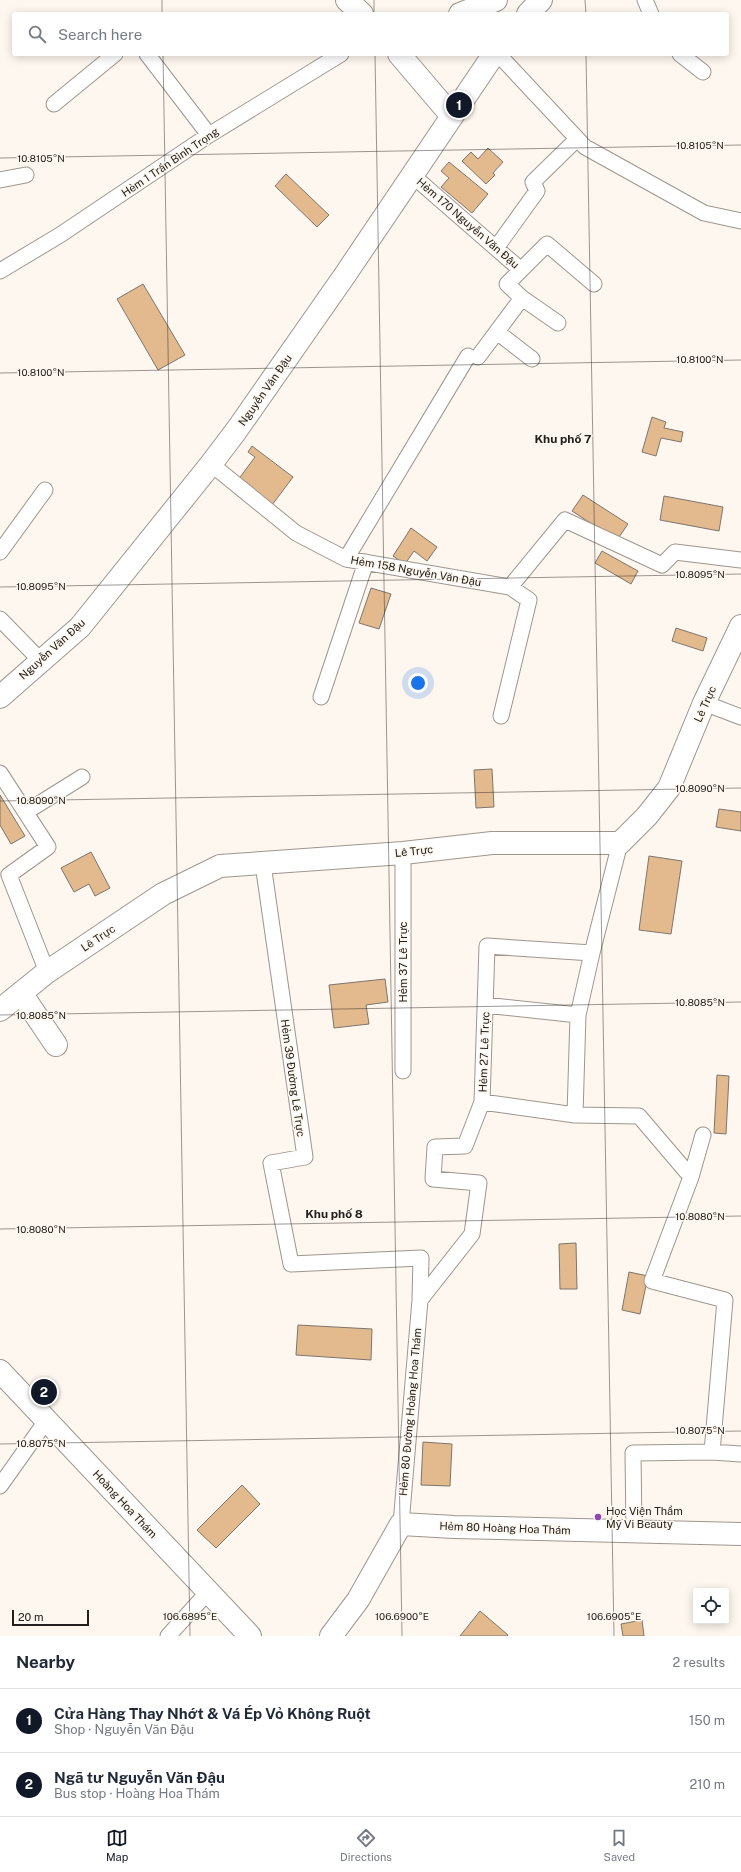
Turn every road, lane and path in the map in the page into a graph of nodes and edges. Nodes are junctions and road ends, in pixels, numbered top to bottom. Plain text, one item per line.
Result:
1 (347, 0) edge
2 (496, 0) edge
3 (541, 0) edge
4 (645, 0) edge
5 (360, 12) edge
6 (465, 12) edge
7 (530, 12) edge
8 (650, 12) edge
9 (113, 56) edge
10 (149, 56) edge
11 (338, 56) edge
12 (401, 56) edge
13 (493, 56) edge
14 (500, 56) edge
15 (683, 56) edge
16 (703, 72) dead end
17 (54, 104) dead end
18 (451, 115) junction
19 (209, 135) junction
20 (577, 139) junction
21 (26, 175) dead end
22 (412, 175) junction
23 (0, 180) edge
24 (741, 221) edge
25 (496, 248) junction
26 (522, 270) junction
27 (0, 271) edge
28 (594, 284) dead end
29 (522, 298) junction
30 (558, 324) dead end
31 (497, 332) junction
32 (532, 359) dead end
33 (211, 464) junction
34 (45, 490) dead end
35 (0, 552) edge
36 (346, 559) junction
37 (741, 560) edge
38 (366, 562) junction
39 (510, 587) junction
40 (0, 619) edge
41 (741, 626) edge
42 (41, 661) junction
43 (0, 697) edge
44 (321, 697) dead end
45 (704, 704) junction
46 (501, 716) dead end
47 (741, 717) edge
48 (0, 773) edge
49 (82, 777) dead end
50 (26, 812) junction
51 (620, 843) junction
52 (403, 853) junction
53 (263, 864) junction
54 (592, 953) junction
55 (47, 972) junction
56 (21, 993) junction
57 (485, 1005) junction
58 (0, 1010) edge
59 (578, 1014) junction
60 (56, 1045) dead end
61 (403, 1071) dead end
62 (482, 1102) junction
63 (575, 1115) junction
64 (703, 1135) dead end
65 (691, 1177) junction
66 (292, 1264) joint
67 (420, 1300) junction
68 (0, 1371) edge
69 (46, 1420) junction
70 (712, 1452) junction
71 (741, 1454) edge
72 (0, 1486) edge
73 (401, 1524) junction
74 (634, 1531) junction
75 (741, 1534) edge
76 (208, 1592) junction
77 (168, 1636) edge
78 (250, 1636) edge
79 (331, 1636) edge

1 - 5 street
2 - 6 street
3 - 7 street
4 - 8 lane
9 - 17 lane
10 - 19 lane
11 - 19 lane, Hẻm 1 Trần Bình Trọng
12 - 18 street
13 - 18 street, Nguyễn Văn Đậu
14 - 20 lane
15 - 16 lane
18 - 22 street, Nguyễn Văn Đậu
19 - 27 lane, Hẻm 1 Trần Bình Trọng
20 - 24 lane
20 - 25 lane
21 - 23 lane
22 - 25 lane, Hẻm 170 Nguyễn Văn Đậu
22 - 33 street, Nguyễn Văn Đậu
25 - 26 lane, Hẻm 170 Nguyễn Văn Đậu
26 - 28 lane, Hẻm 170 Nguyễn Văn Đậu
26 - 29 lane
29 - 30 lane
29 - 31 lane
31 - 32 lane
31 - 36 lane
33 - 36 lane, Hẻm 158 Nguyễn Văn Đậu
33 - 42 street, Nguyễn Văn Đậu
34 - 35 lane
36 - 38 lane, Hẻm 158 Nguyễn Văn Đậu
37 - 39 lane
38 - 39 lane, Hẻm 158 Nguyễn Văn Đậu
38 - 44 lane
39 - 46 lane, Hẻm 158 Nguyễn Văn Đậu
40 - 42 lane
41 - 45 street, Lê Trực
42 - 43 street, Nguyễn Văn Đậu
45 - 47 lane
45 - 51 street, Lê Trực
48 - 50 lane
49 - 50 lane
50 - 55 lane
51 - 52 street, Lê Trực
51 - 54 lane
52 - 53 street, Lê Trực
52 - 61 lane, Hẻm 37 Lê Trực
53 - 55 street, Lê Trực
53 - 66 lane, Hẻm 39 Đường Lê Trực
54 - 57 lane, Hẻm 27 Lê Trực
54 - 59 lane
55 - 56 street, Lê Trực
56 - 58 street, Lê Trực
56 - 60 street
57 - 59 lane
57 - 62 lane, Hẻm 27 Lê Trực
59 - 63 lane
62 - 63 lane, Hẻm 27 Lê Trực
62 - 67 lane
63 - 65 lane, Hẻm 27 Lê Trực
64 - 65 lane
65 - 70 lane
66 - 67 lane, Hẻm 80 Đường Hoàng Hoa Thám
67 - 73 lane, Hẻm 80 Đường Hoàng Hoa Thám
68 - 69 street, Hoàng Hoa Thám
69 - 72 lane
69 - 76 street, Hoàng Hoa Thám
70 - 71 lane
70 - 74 lane
73 - 74 street, Hẻm 80 Hoàng Hoa Thám
73 - 79 street
74 - 75 street, Hẻm 80 Hoàng Hoa Thám
76 - 77 lane
76 - 78 street, Hoàng Hoa Thám

